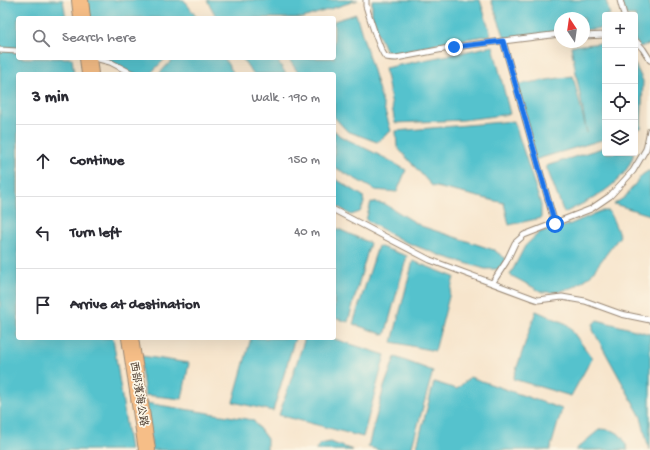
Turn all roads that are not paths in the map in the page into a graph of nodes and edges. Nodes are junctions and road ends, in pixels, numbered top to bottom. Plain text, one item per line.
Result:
1 (80, 0) edge
2 (366, 0) edge
3 (620, 0) edge
4 (623, 12) edge
5 (82, 16) edge
6 (602, 34) edge
7 (554, 35) edge
8 (590, 35) edge
9 (503, 41) junction
10 (638, 43) edge
11 (0, 50) edge
12 (16, 51) edge
13 (88, 60) edge
14 (102, 60) edge
15 (650, 60) edge
16 (90, 72) edge
17 (129, 72) edge
18 (650, 130) edge
19 (336, 211) edge
20 (555, 224) junction
21 (492, 282) junction
22 (650, 320) edge
23 (130, 340) edge
24 (147, 450) edge

1 - 5 main road
2 - 9 lane
3 - 4 lane
6 - 8 lane
7 - 9 lane
9 - 20 lane
10 - 15 lane
11 - 12 lane
13 - 16 main road
14 - 17 lane
18 - 20 lane
19 - 21 lane
20 - 21 lane
21 - 22 lane
23 - 24 main road, 西部濱海公路

